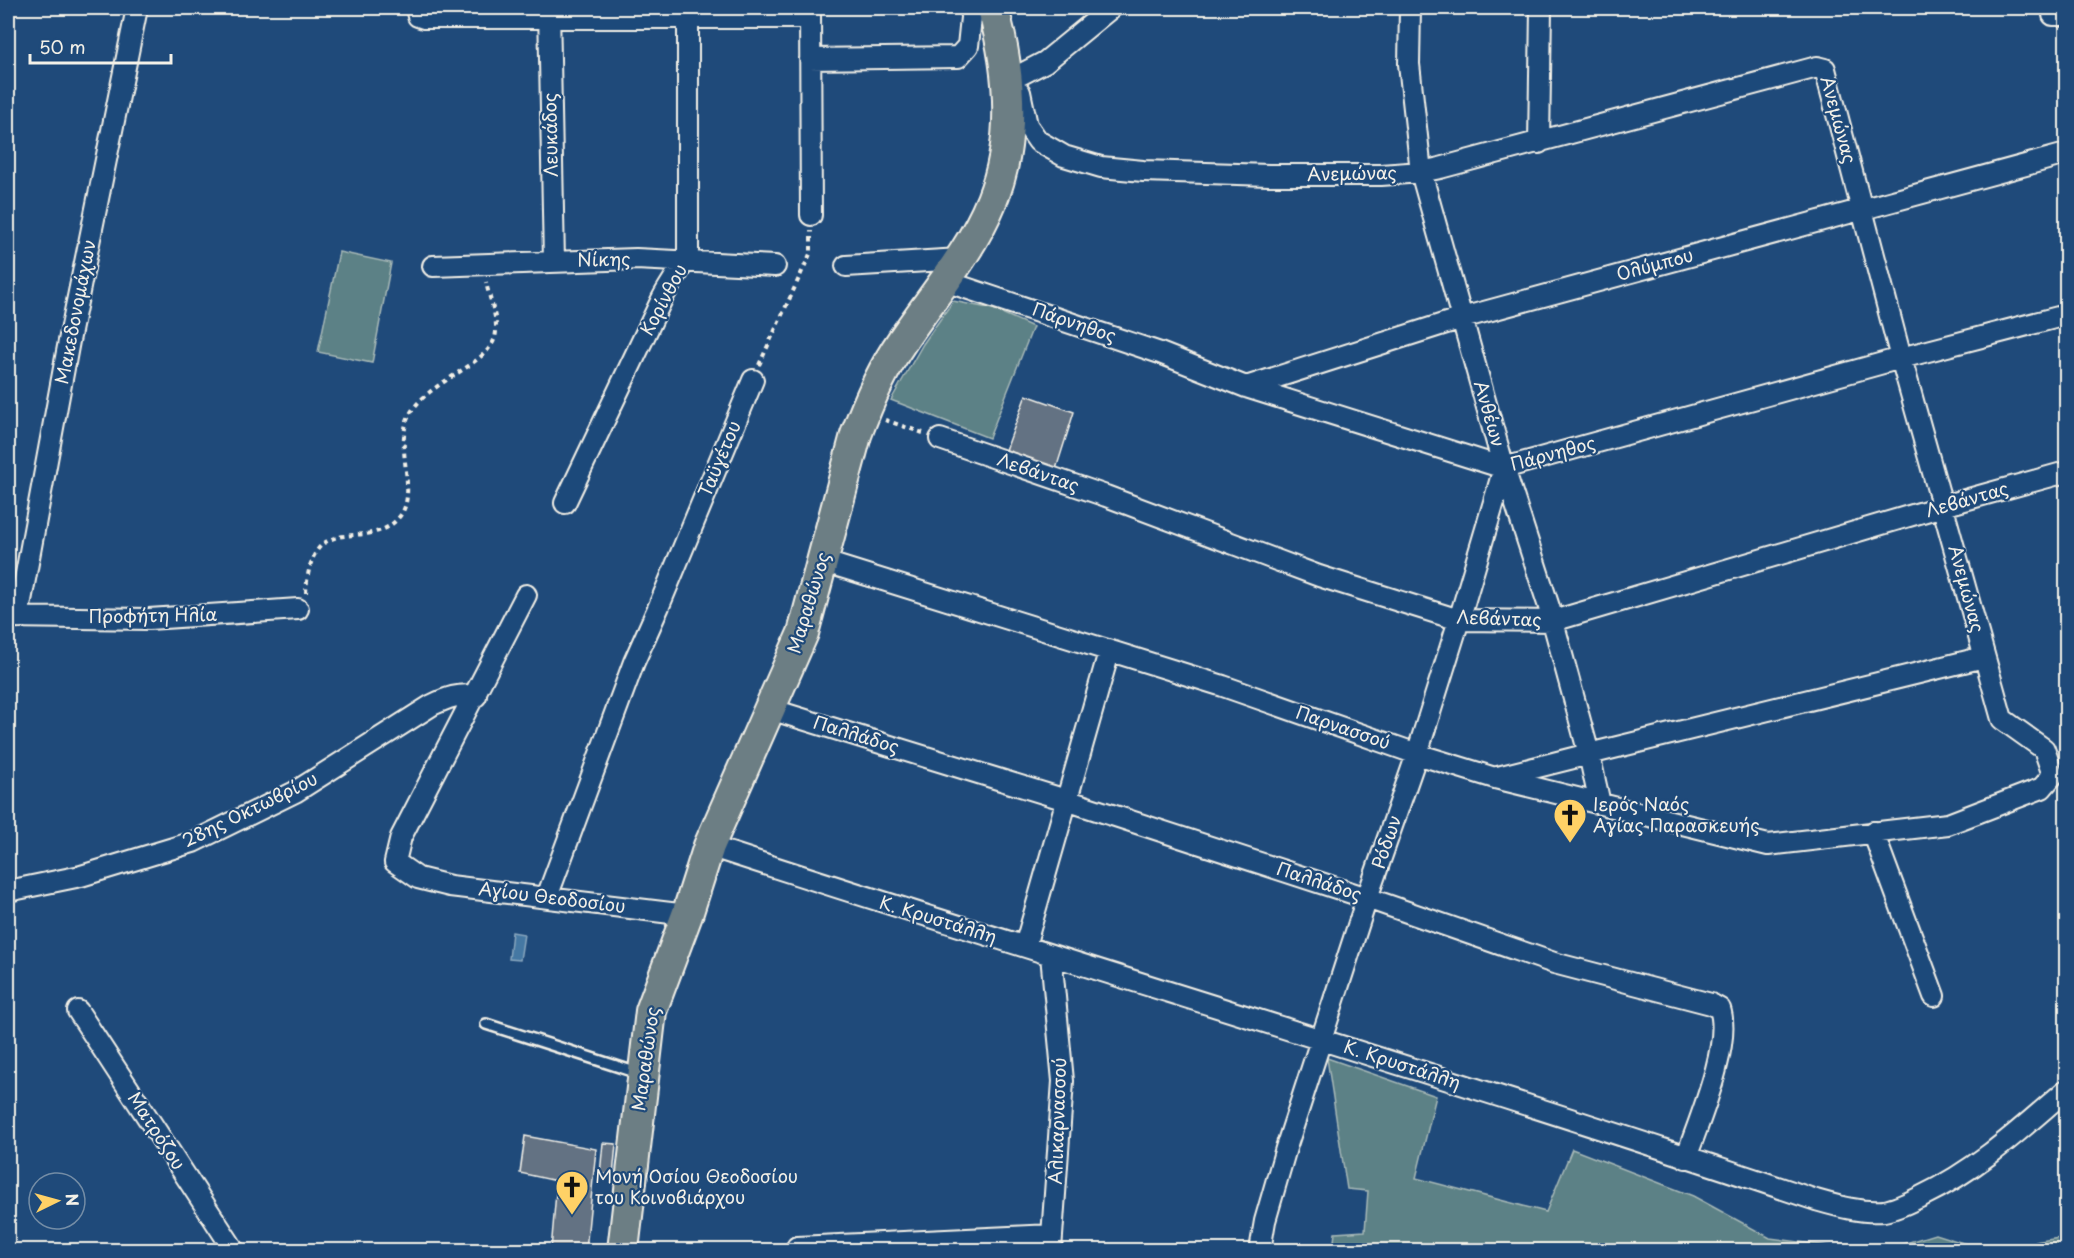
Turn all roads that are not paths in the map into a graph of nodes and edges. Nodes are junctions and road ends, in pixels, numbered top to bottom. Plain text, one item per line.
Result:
1 (137, 8) edge
2 (972, 8) edge
3 (993, 8) edge
4 (1111, 8) edge
5 (1410, 8) edge
6 (1541, 8) edge
7 (417, 12) edge
8 (549, 13) edge
9 (688, 13) edge
10 (810, 13) edge
11 (810, 59) junction
12 (1008, 81) junction
13 (1539, 143) junction
14 (2067, 154) edge
15 (1421, 172) junction
16 (1862, 209) junction
17 (811, 215) road end
18 (684, 261) junction
19 (554, 262) junction
20 (433, 266) dead end
21 (775, 266) dead end
22 (846, 266) dead end
23 (952, 270) junction
24 (2067, 315) edge
25 (1462, 318) junction
26 (1901, 358) junction
27 (753, 380) road end
28 (1246, 387) junction
29 (940, 439) road end
30 (1504, 468) junction
31 (2067, 472) edge
32 (565, 503) dead end
33 (1943, 506) junction
34 (822, 561) junction
35 (526, 596) dead end
36 (298, 609) road end
37 (13, 617) edge
38 (1460, 620) junction
39 (1553, 621) junction
40 (1109, 652) junction
41 (1984, 657) junction
42 (476, 696) junction
43 (770, 709) junction
44 (1417, 754) junction
45 (1589, 754) junction
46 (1495, 778) junction
47 (1066, 800) junction
48 (1600, 804) junction
49 (1873, 832) junction
50 (710, 846) junction
51 (8, 891) edge
52 (547, 897) junction
53 (1367, 898) junction
54 (687, 915) junction
55 (1025, 946) junction
56 (1050, 955) junction
57 (1934, 996) dead end
58 (78, 1011) dead end
59 (486, 1024) dead end
60 (1320, 1039) junction
61 (643, 1075) junction
62 (2067, 1090) edge
63 (1686, 1158) junction
64 (1051, 1243) edge
65 (797, 1247) dead end
66 (234, 1251) edge
67 (622, 1251) edge
68 (1260, 1251) edge

1 - 37 street, Μακεδονομάχων
2 - 11 street
3 - 12 main road, Μαραθώνος
4 - 12 street
5 - 15 street, Ανθέων
6 - 13 street
7 - 8 street
8 - 9 street
8 - 19 street, Λευκάδος
9 - 10 street
9 - 18 street, Κορίνθου
10 - 11 street
11 - 17 street
12 - 15 street, Ανεμώνας
12 - 23 main road, Μαραθώνος
13 - 15 street, Ανεμώνας
13 - 16 street, Ανεμώνας
14 - 16 street, Ολύμπου
15 - 25 street, Ανθέων
16 - 25 street, Ολύμπου
16 - 26 street, Ανεμώνας
18 - 19 street, Νίκης
18 - 21 street, Νίκης
18 - 32 street, Κορίνθου
19 - 20 street, Νίκης
22 - 23 street
23 - 28 street, Πάρνηθος
23 - 34 main road, Μαραθώνος
24 - 26 street, Πάρνηθος
25 - 28 street, Ολύμπου
25 - 30 street, Ανθέων
26 - 30 street, Πάρνηθος
26 - 33 street, Ανεμώνας
27 - 52 street, Ταϋγέτου
28 - 30 street, Πάρνηθος
29 - 38 street, Λεβάντας
30 - 38 street, Ρόδων
30 - 39 street, Ανθέων
31 - 33 street, Λεβάντας
33 - 39 street, Λεβάντας
33 - 41 street, Ανεμώνας
34 - 40 street, Παρνασσού
34 - 43 main road, Μαραθώνος
35 - 42 street
36 - 37 street, Προφήτη Ηλία
38 - 39 street, Λεβάντας
38 - 44 street, Ρόδων
39 - 45 street, Ανθέων
40 - 44 street, Παρνασσού
40 - 47 street
41 - 45 street
41 - 49 street, Ανεμώνας
42 - 51 street, 28ης Οκτωβρίου
42 - 52 street, Αγίου Θεοδοσίου
43 - 47 street, Παλλάδος
43 - 50 main road, Μαραθώνος
44 - 46 street, Παρνασσού
44 - 53 street, Ρόδων
45 - 46 street
45 - 48 street, Ανθέων
46 - 48 street, Παρνασσού
47 - 53 street, Παλλάδος
47 - 55 street
48 - 49 street, Παρνασσού
49 - 57 street
50 - 54 main road, Μαραθώνος
50 - 55 street, Κ. Κρυστάλλη
52 - 54 street, Αγίου Θεοδοσίου
53 - 60 street, Ρόδων
53 - 63 street, Παλλάδος
54 - 61 main road, Μαραθώνος
55 - 56 street, Κ. Κρυστάλλη
56 - 60 street, Κ. Κρυστάλλη
56 - 64 street, Αλικαρνασσού
58 - 66 street, Ματρόζου
59 - 61 lane
60 - 63 street, Κ. Κρυστάλλη
60 - 68 street, Ρόδων
61 - 67 main road, Μαραθώνος
62 - 63 street, Κ. Κρυστάλλη
64 - 65 street

